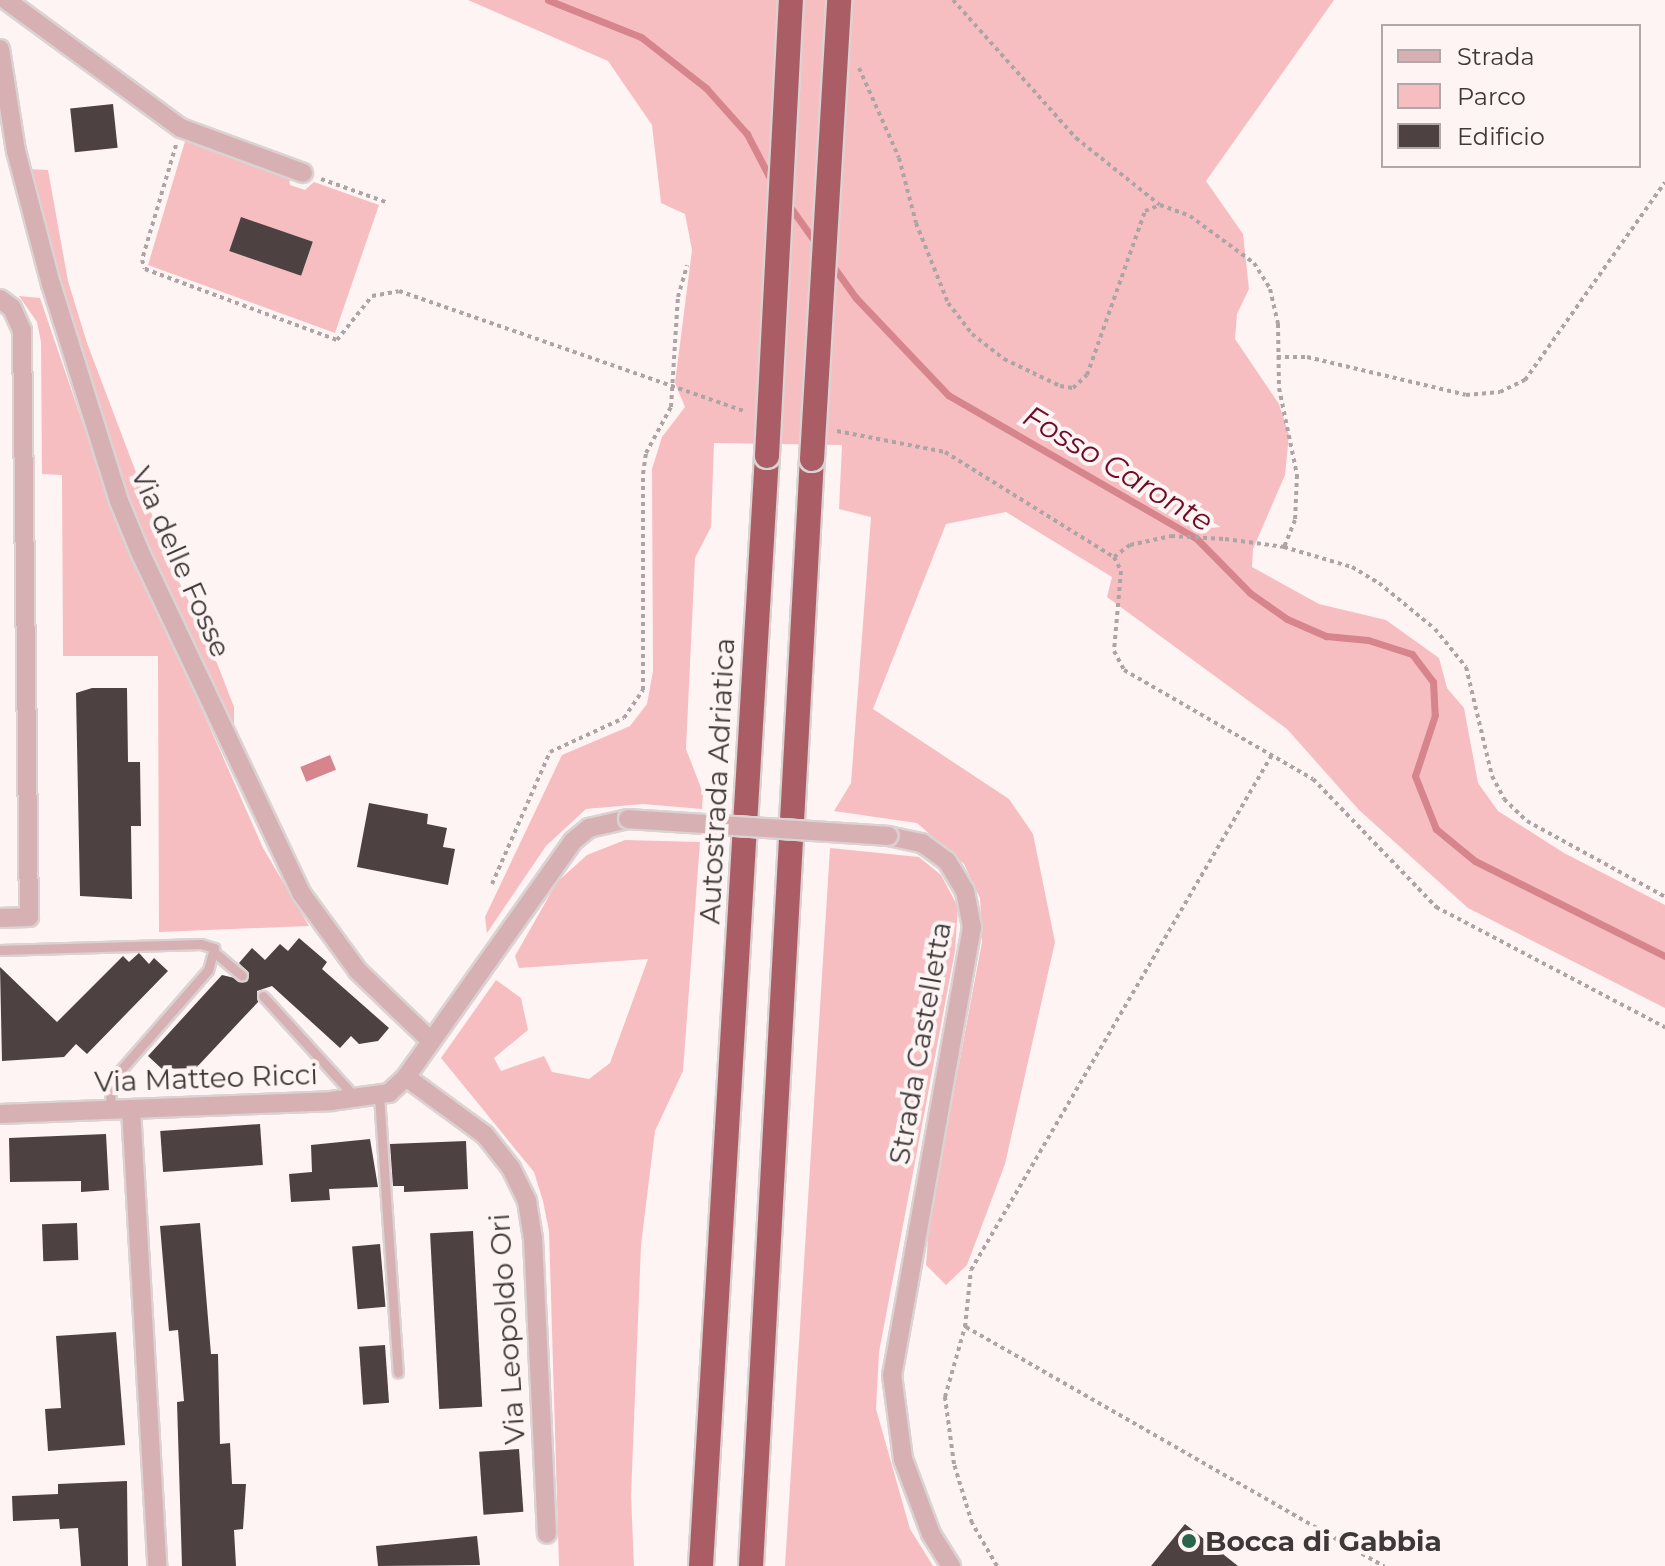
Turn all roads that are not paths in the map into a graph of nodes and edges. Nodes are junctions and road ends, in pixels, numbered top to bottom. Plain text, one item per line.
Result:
1 (6, 0) edge
2 (791, 0) edge
3 (839, 0) edge
4 (0, 49) edge
5 (303, 173) road end
6 (0, 299) edge
7 (0, 918) edge
8 (0, 950) edge
9 (215, 953) junction
10 (242, 976) dead end
11 (263, 996) dead end
12 (431, 1041) junction
13 (406, 1077) junction
14 (379, 1096) junction
15 (358, 1099) junction
16 (131, 1109) junction
17 (110, 1110) junction
18 (0, 1114) edge
19 (398, 1372) dead end
20 (547, 1534) dead end
21 (157, 1566) edge
22 (701, 1566) edge
23 (751, 1566) edge
24 (951, 1566) edge

1 - 5 street
2 - 22 highway, Autostrada Adriatica, bridge
3 - 23 highway, bridge
4 - 12 street, Via delle Fosse
6 - 7 street
8 - 9 lane
9 - 10 lane
9 - 17 lane
11 - 15 lane
12 - 13 street, Strada Castelletta
12 - 24 street, Strada Castelletta, bridge
13 - 14 street, Via Matteo Ricci
13 - 20 street, Via Leopoldo Ori
14 - 15 street, Via Matteo Ricci
14 - 19 lane
15 - 16 street, Via Matteo Ricci
16 - 17 street, Via Matteo Ricci
16 - 21 street
17 - 18 street, Via Matteo Ricci

